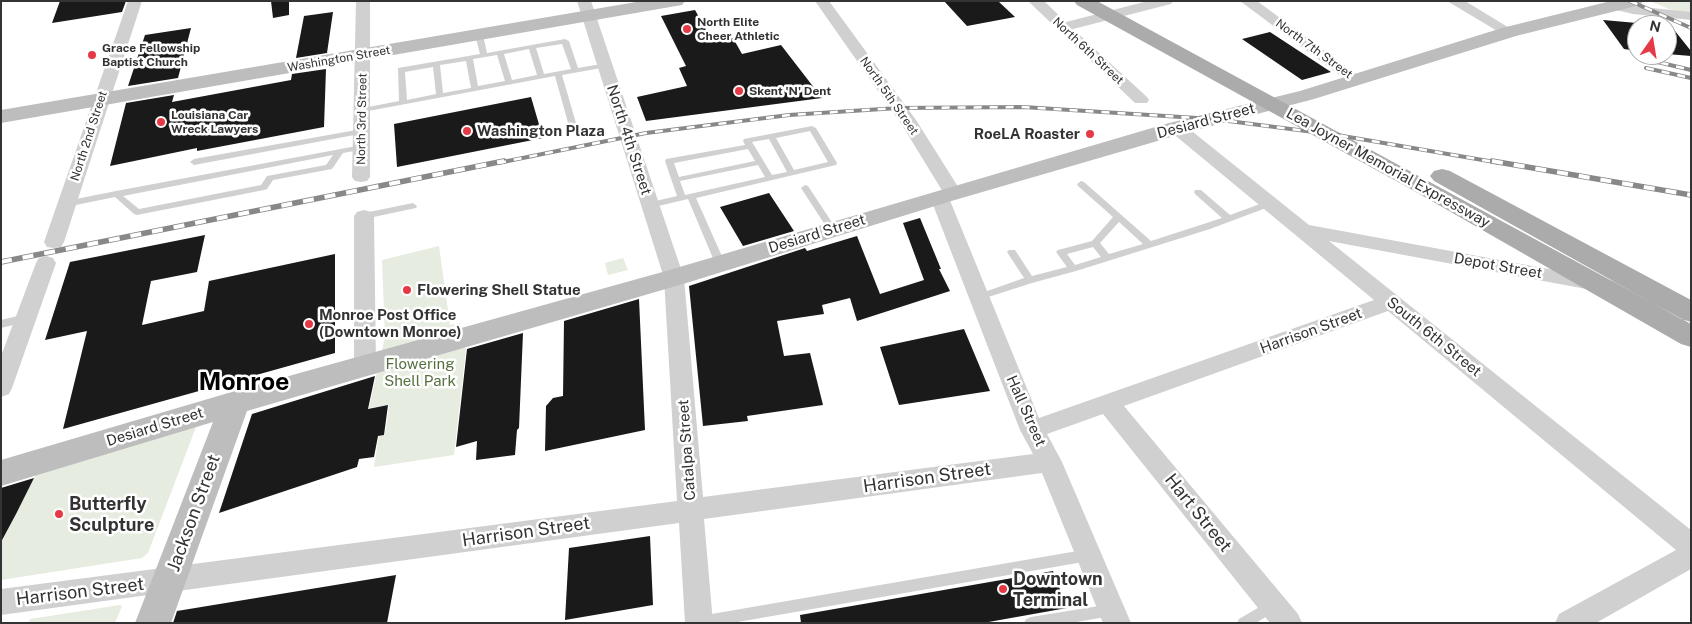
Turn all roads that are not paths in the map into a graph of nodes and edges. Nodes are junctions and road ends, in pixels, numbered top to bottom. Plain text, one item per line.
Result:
1 (135, 1) edge
2 (363, 1) edge
3 (676, 1) edge
4 (822, 1) edge
5 (1035, 1) edge
6 (1083, 1) edge
7 (1115, 1) edge
8 (1166, 1) edge
9 (1247, 1) edge
10 (1454, 1) edge
11 (1626, 4) edge
12 (586, 9) edge
13 (1691, 16) edge
14 (1062, 27) junction
15 (1509, 32) junction
16 (479, 35) junction
17 (532, 47) junction
18 (500, 53) junction
19 (362, 55) junction
20 (484, 56) junction
21 (469, 58) junction
22 (436, 64) junction
23 (604, 66) junction
24 (575, 71) junction
25 (558, 74) junction
26 (542, 77) junction
27 (1356, 80) junction
28 (509, 83) junction
29 (475, 90) junction
30 (440, 96) junction
31 (101, 100) junction
32 (1141, 100) dead end
33 (403, 103) junction
34 (363, 110) junction
35 (1, 117) edge
36 (1177, 128) junction
37 (574, 130) dead end
38 (771, 136) junction
39 (362, 139) junction
40 (751, 146) junction
41 (340, 151) junction
42 (232, 155) junction
43 (194, 162) dead end
44 (760, 162) junction
45 (231, 172) junction
46 (792, 172) junction
47 (361, 177) dead end
48 (770, 178) junction
49 (675, 180) junction
50 (1081, 184) dead end
51 (805, 188) dead end
52 (1198, 192) dead end
53 (116, 194) junction
54 (946, 195) junction
55 (687, 197) junction
56 (1271, 203) junction
57 (66, 204) junction
58 (650, 205) junction
59 (412, 206) dead end
60 (364, 216) joint
61 (1118, 217) junction
62 (1229, 219) junction
63 (832, 230) junction
64 (1305, 231) junction
65 (54, 242) dead end
66 (1095, 242) junction
67 (1150, 245) junction
68 (1012, 252) dead end
69 (1107, 258) junction
70 (46, 263) dead end
71 (720, 264) junction
72 (1073, 269) junction
73 (674, 278) junction
74 (1030, 280) junction
75 (979, 297) junction
76 (1691, 301) edge
77 (1391, 302) junction
78 (1691, 312) edge
79 (26, 318) junction
80 (1, 324) edge
81 (1691, 337) edge
82 (366, 366) junction
83 (1, 388) edge
84 (234, 403) junction
85 (1108, 404) junction
86 (1032, 430) junction
87 (1050, 462) junction
88 (1, 473) edge
89 (692, 510) junction
90 (1691, 546) edge
91 (1089, 555) junction
92 (1691, 555) edge
93 (169, 581) junction
94 (1, 602) edge
95 (1281, 614) edge
96 (1115, 616) edge
97 (699, 622) edge
98 (153, 623) edge
99 (1031, 623) edge
100 (1244, 623) edge
101 (1569, 623) edge

1 - 31 street, North 2nd Street
2 - 19 street, North 3rd Street
3 - 12 street, Washington Street
4 - 54 street, North 5th Street
5 - 14 street, North 6th Street
6 - 81 main road, Lea Joyner Memorial Expressway
7 - 78 main road, Lea Joyner Memorial Expressway
8 - 14 street
9 - 27 street, North 7th Street
10 - 15 street
11 - 13 street
11 - 15 street, Desiard Street
12 - 16 street, Washington Street
12 - 23 street, North 4th Street
14 - 32 street, North 6th Street
15 - 27 street, Desiard Street
16 - 19 street, Washington Street
16 - 20 lane
17 - 18 lane
17 - 24 lane
17 - 26 lane
18 - 20 lane
18 - 28 lane
19 - 31 street, Washington Street
19 - 34 street, North 3rd Street
20 - 21 lane
21 - 22 lane
21 - 29 lane
22 - 30 lane
22 - 33 lane
23 - 24 lane
23 - 58 street, North 4th Street
24 - 25 lane
25 - 26 lane
25 - 37 lane
26 - 28 lane
27 - 36 street, Desiard Street
28 - 29 lane
29 - 30 lane
30 - 33 lane
31 - 35 street, Washington Street
31 - 57 street, North 2nd Street
33 - 34 lane
34 - 39 street, North 3rd Street
36 - 54 street, Desiard Street
36 - 56 street, South 6th Street
38 - 40 lane
38 - 46 lane
38 - 46 lane
39 - 41 lane
39 - 42 lane
39 - 47 street, North 3rd Street
40 - 44 lane
40 - 49 lane
41 - 45 lane
41 - 53 lane
42 - 43 lane
42 - 45 lane
44 - 48 lane
44 - 49 lane
45 - 53 lane
46 - 48 lane
48 - 55 lane
49 - 55 lane
50 - 61 lane
51 - 63 lane
52 - 62 lane
53 - 57 lane
54 - 63 street, Desiard Street
54 - 75 street, Hall Street
55 - 58 lane
55 - 71 lane
56 - 62 lane
56 - 64 street, South 6th Street
57 - 65 street, North 2nd Street
58 - 73 street, North 4th Street
59 - 60 lane
60 - 82 street
61 - 66 lane
61 - 67 lane
62 - 67 lane
63 - 71 street, Desiard Street
64 - 76 street, Depot Street
64 - 77 street, South 6th Street
66 - 69 lane
66 - 72 lane
67 - 69 lane
68 - 74 lane
69 - 72 lane
70 - 79 street
71 - 73 street, Desiard Street
72 - 74 lane
73 - 82 street, Desiard Street
73 - 89 street, Catalpa Street
74 - 75 lane
75 - 86 street, Hall Street
77 - 85 street, Harrison Street
77 - 90 street, South 6th Street
79 - 80 lane
79 - 83 street
82 - 84 street, Desiard Street
84 - 88 street, Desiard Street
84 - 93 street, Jackson Street
85 - 86 street, Harrison Street
85 - 95 street, Hart Street
86 - 87 street, Hall Street
87 - 89 street, Harrison Street
87 - 91 street, Hall Street
89 - 93 street, Harrison Street
89 - 97 street, Catalpa Street
91 - 96 street, Hall Street
91 - 97 lane
92 - 101 street
93 - 94 street, Harrison Street
93 - 98 street, Jackson Street
95 - 100 lane
96 - 99 lane

